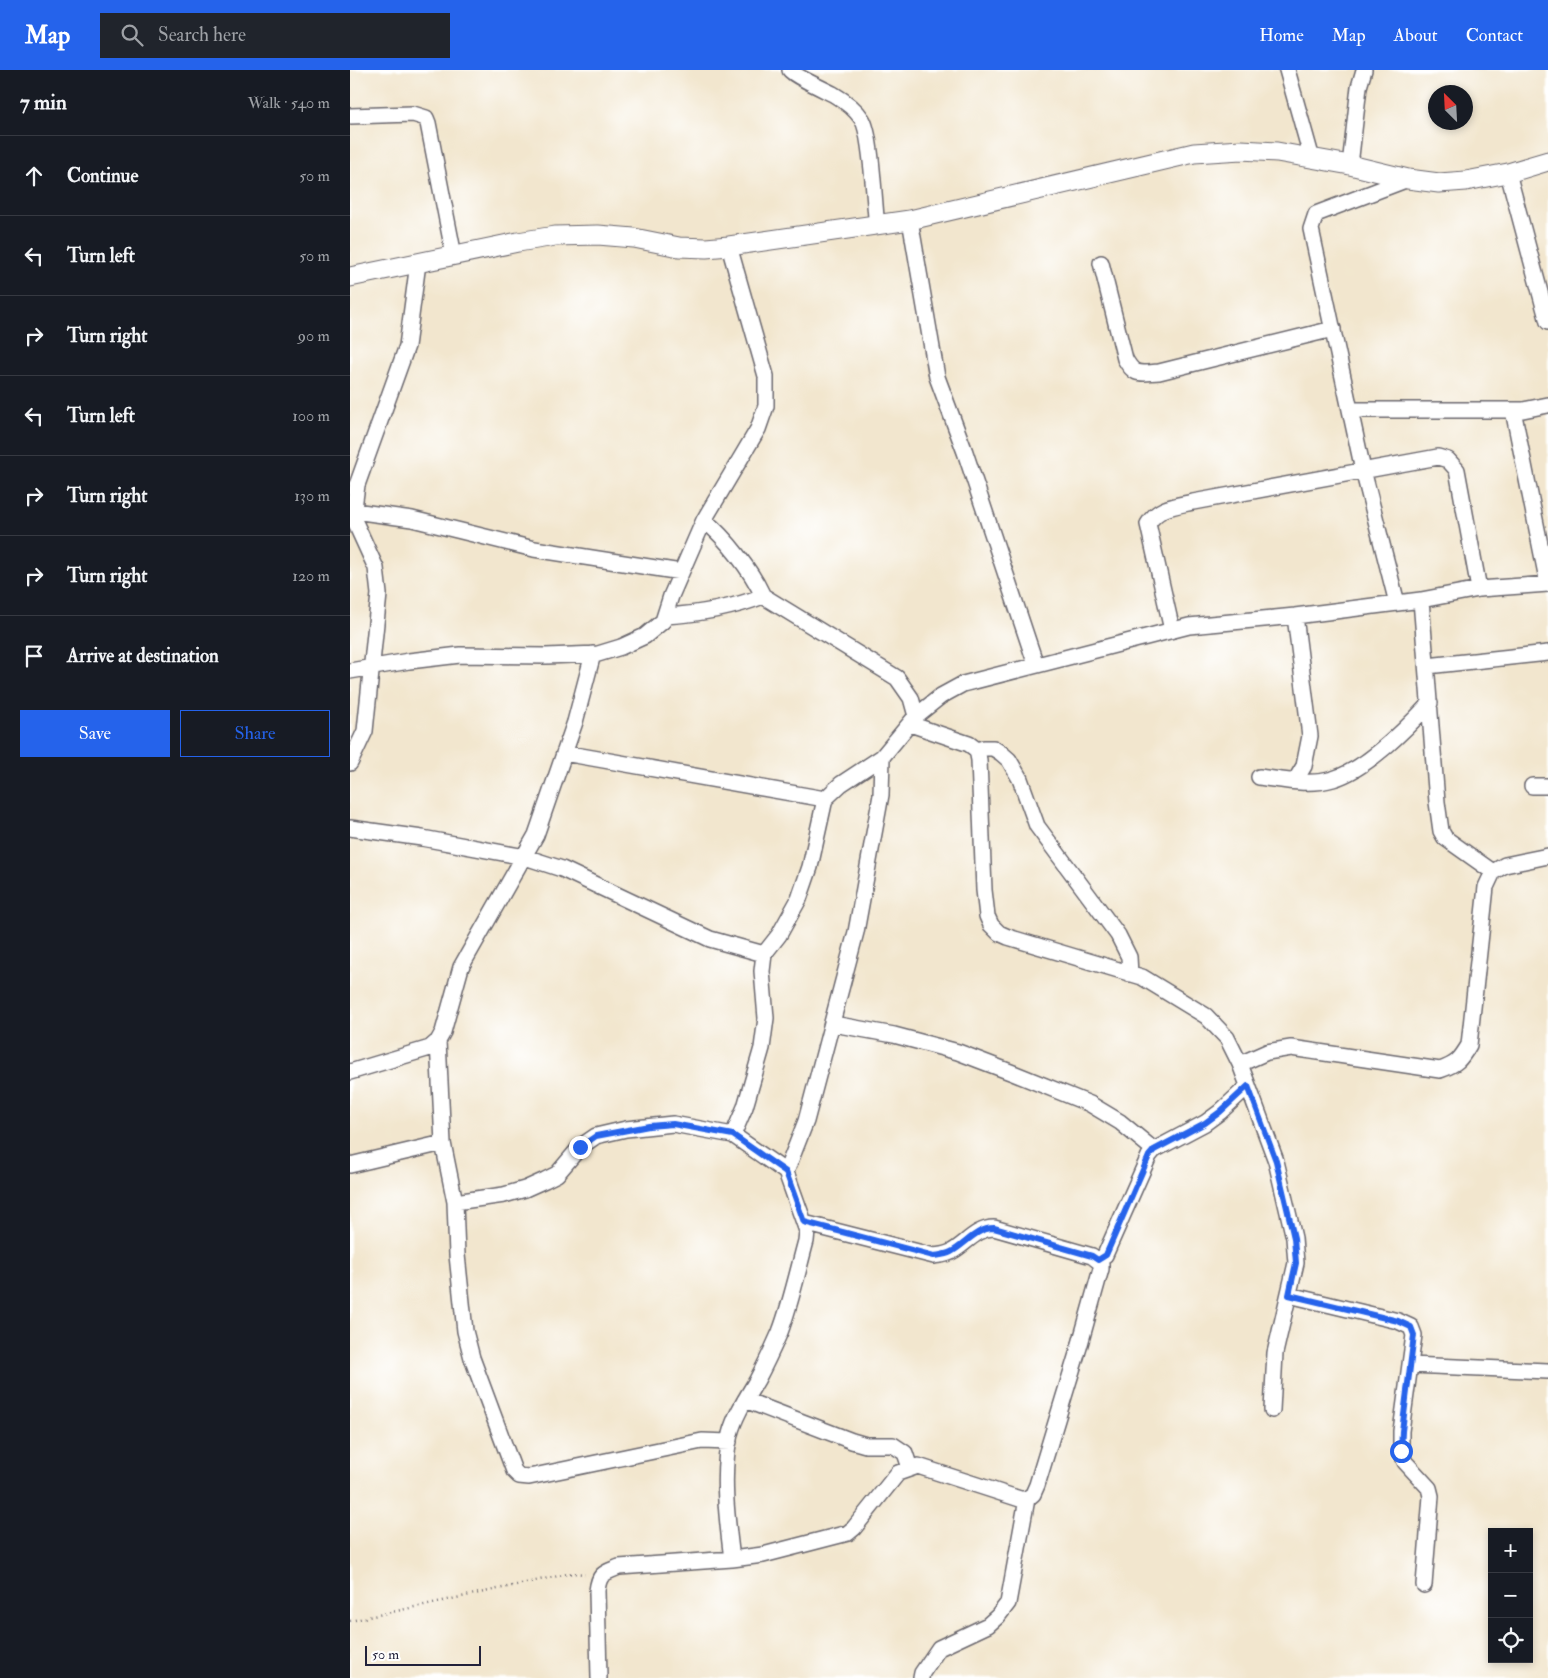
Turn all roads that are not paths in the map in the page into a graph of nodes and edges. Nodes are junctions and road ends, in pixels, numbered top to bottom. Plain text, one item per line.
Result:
1 (790, 70) edge
2 (1287, 70) edge
3 (1364, 70) edge
4 (350, 116) edge
5 (1312, 159) junction
6 (1548, 161) edge
7 (1350, 165) junction
8 (1508, 173) junction
9 (1408, 179) junction
10 (910, 220) junction
11 (876, 226) junction
12 (729, 246) junction
13 (454, 256) junction
14 (418, 263) junction
15 (1101, 263) dead end
16 (350, 277) edge
17 (1548, 322) edge
18 (1333, 329) junction
19 (1548, 406) edge
20 (1350, 410) junction
21 (1513, 410) junction
22 (1364, 470) junction
23 (354, 511) junction
24 (704, 520) junction
25 (681, 572) junction
26 (1548, 584) edge
27 (1479, 590) junction
28 (763, 596) junction
29 (1421, 600) junction
30 (1397, 603) junction
31 (665, 616) junction
32 (1295, 616) junction
33 (1172, 630) junction
34 (1548, 653) edge
35 (593, 654) junction
36 (1036, 665) junction
37 (1427, 666) junction
38 (371, 668) junction
39 (350, 671) edge
40 (1430, 703) junction
41 (913, 720) junction
42 (977, 750) junction
43 (564, 753) junction
44 (882, 756) junction
45 (350, 763) edge
46 (1259, 777) dead end
47 (1295, 781) junction
48 (1532, 786) dead end
49 (1548, 786) edge
50 (825, 799) junction
51 (350, 828) edge
52 (1548, 856) edge
53 (525, 857) junction
54 (1493, 872) junction
55 (764, 954) junction
56 (1130, 974) junction
57 (833, 1024) junction
58 (438, 1041) junction
59 (1240, 1064) junction
60 (350, 1072) edge
61 (1248, 1086) junction
62 (733, 1135) junction
63 (443, 1143) junction
64 (1154, 1150) junction
65 (350, 1165) edge
66 (786, 1172) junction
67 (455, 1202) junction
68 (804, 1222) junction
69 (1098, 1260) junction
70 (1289, 1295) junction
71 (1410, 1365) junction
72 (1548, 1371) edge
73 (746, 1400) junction
74 (1272, 1410) dead end
75 (729, 1442) junction
76 (910, 1468) junction
77 (1027, 1499) junction
78 (732, 1559) junction
79 (1424, 1584) dead end
80 (599, 1678) edge
81 (921, 1678) edge

1 - 11 street
2 - 5 street
3 - 7 street
4 - 13 street
5 - 7 main road
5 - 10 main road
6 - 8 main road
7 - 9 main road
8 - 9 main road
8 - 17 street
9 - 18 street
10 - 11 main road
10 - 36 street
11 - 12 main road
12 - 13 main road
12 - 24 street
13 - 14 main road
14 - 16 main road
14 - 23 street
15 - 18 street
18 - 20 street
19 - 21 street
20 - 21 street
20 - 22 street
21 - 26 street
22 - 27 street
22 - 30 street
22 - 33 street
23 - 25 street
23 - 38 street
24 - 25 street
24 - 28 street
25 - 31 street
26 - 27 street
27 - 29 street
28 - 31 street
28 - 41 street
29 - 30 street
29 - 37 street
30 - 32 street
31 - 35 street
32 - 33 street
32 - 47 street
33 - 36 street
34 - 37 street
35 - 38 street
35 - 43 street
36 - 41 street
37 - 40 street
38 - 39 street
38 - 45 street
40 - 47 street
40 - 54 street
41 - 42 street
41 - 44 street
42 - 56 street
42 - 56 street
43 - 50 street
43 - 53 street
44 - 50 street
44 - 57 street
46 - 47 street
48 - 49 street
50 - 55 street
51 - 53 street
52 - 54 street
53 - 55 street
53 - 58 street
54 - 59 street
55 - 62 street
56 - 59 street
57 - 64 street
57 - 66 street
58 - 60 street
58 - 63 street
59 - 61 street
61 - 64 street
61 - 70 street
62 - 66 street
62 - 67 street
63 - 65 street
63 - 67 street
64 - 69 street
66 - 68 street
67 - 75 street
68 - 69 street
68 - 73 street
69 - 77 street
70 - 71 street
70 - 74 street
71 - 72 street
71 - 79 street
73 - 75 street
73 - 76 street
75 - 78 street
76 - 77 street
76 - 78 street
77 - 81 street
78 - 80 street

